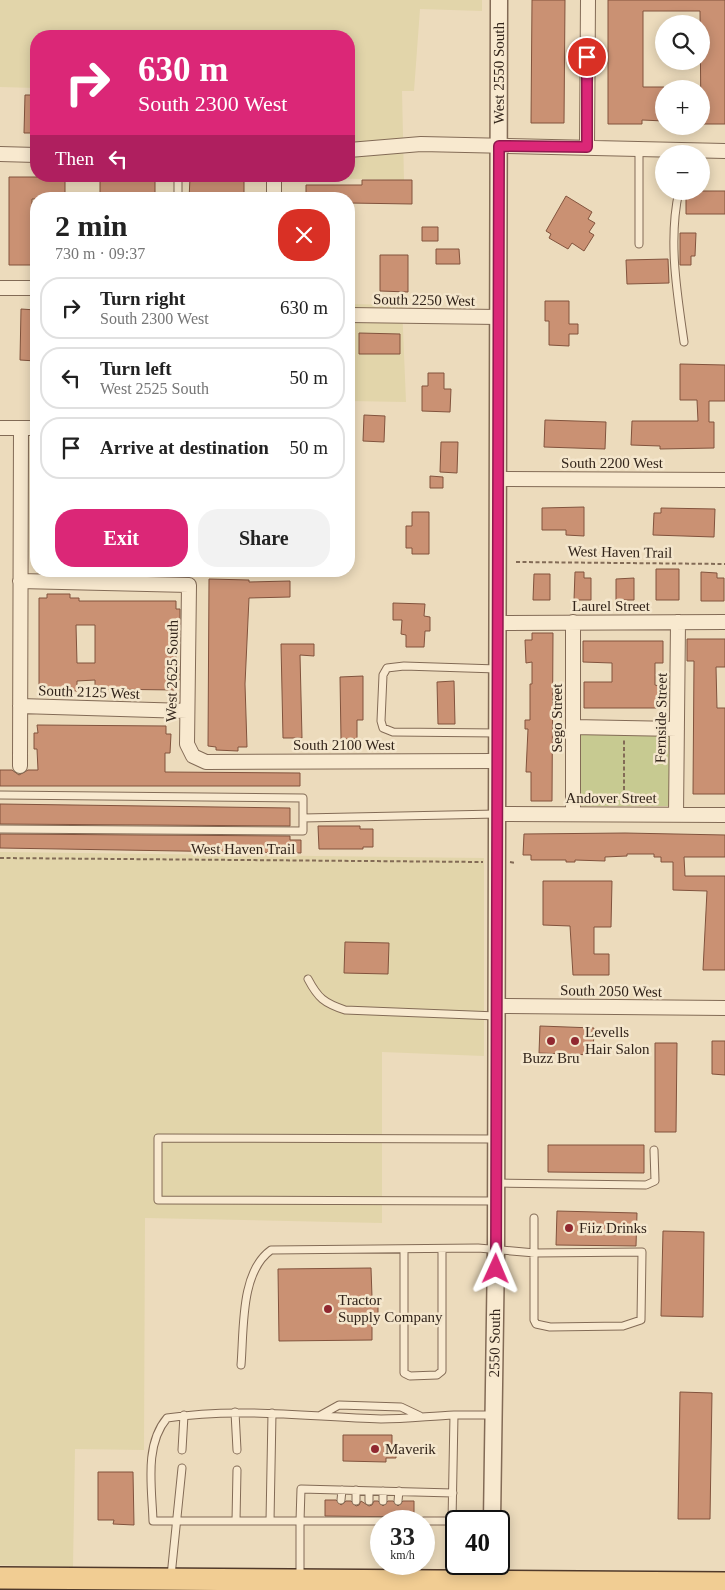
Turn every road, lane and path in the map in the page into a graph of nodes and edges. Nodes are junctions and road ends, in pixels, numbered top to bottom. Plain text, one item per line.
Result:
1 (499, 0) edge
2 (588, 0) edge
3 (499, 146) junction
4 (587, 147) junction
5 (639, 149) junction
6 (355, 150) edge
7 (655, 150) edge
8 (710, 151) edge
9 (725, 151) edge
10 (0, 154) edge
11 (30, 155) edge
12 (677, 200) edge
13 (638, 244) dead end
14 (0, 288) edge
15 (30, 288) edge
16 (355, 315) edge
17 (498, 317) junction
18 (684, 342) dead end
19 (0, 428) edge
20 (21, 428) junction
21 (30, 428) edge
22 (498, 479) junction
23 (725, 480) edge
24 (516, 562) dead end
25 (725, 564) edge
26 (20, 582) junction
27 (573, 622) junction
28 (678, 622) junction
29 (725, 622) edge
30 (498, 623) junction
31 (498, 669) junction
32 (20, 706) junction
33 (187, 711) junction
34 (573, 727) junction
35 (677, 729) junction
36 (498, 733) junction
37 (624, 740) dead end
38 (193, 756) joint
39 (497, 761) junction
40 (20, 766) dead end
41 (0, 795) edge
42 (624, 804) dead end
43 (497, 814) junction
44 (573, 814) junction
45 (676, 815) junction
46 (725, 815) edge
47 (303, 818) junction
48 (0, 829) edge
49 (0, 858) edge
50 (485, 862) dead end
51 (308, 979) dead end
52 (725, 1008) edge
53 (497, 1011) junction
54 (496, 1139) junction
55 (654, 1150) dead end
56 (496, 1183) junction
57 (496, 1201) junction
58 (534, 1218) dead end
59 (404, 1249) junction
60 (442, 1249) junction
61 (496, 1250) junction
62 (535, 1253) junction
63 (242, 1365) dead end
64 (235, 1412) junction
65 (272, 1413) junction
66 (184, 1415) junction
67 (321, 1415) junction
68 (454, 1415) junction
69 (494, 1415) junction
70 (421, 1417) junction
71 (182, 1450) dead end
72 (238, 1450) dead end
73 (182, 1468) dead end
74 (237, 1470) dead end
75 (342, 1490) junction
76 (356, 1490) junction
77 (369, 1491) junction
78 (383, 1491) junction
79 (399, 1492) junction
80 (453, 1493) junction
81 (342, 1500) dead end
82 (356, 1501) dead end
83 (369, 1501) dead end
84 (383, 1501) dead end
85 (398, 1501) dead end
86 (492, 1510) edge
87 (370, 1519) edge
88 (176, 1521) junction
89 (236, 1521) junction
90 (270, 1521) junction
91 (300, 1521) junction
92 (435, 1521) edge
93 (510, 1573) edge
94 (476, 1575) edge
95 (0, 1578) edge
96 (171, 1579) junction
97 (300, 1580) junction
98 (725, 1583) edge
99 (373, 1585) edge
100 (421, 1585) edge
101 (671, 1586) edge

1 - 3 street, West 2550 South
2 - 4 street
3 - 4 street
3 - 6 street
3 - 17 street, 2550 South
4 - 5 street
5 - 7 street
5 - 13 lane
8 - 9 street
10 - 11 street
12 - 18 lane
14 - 15 street
16 - 17 street, South 2250 West
17 - 22 street, 2550 South
19 - 20 street
20 - 21 street
20 - 26 street
22 - 23 street, South 2200 West
22 - 30 street, 2550 South
24 - 25 path, West Haven Trail
26 - 32 street
26 - 33 street, West 2625 South
27 - 28 street, Laurel Street
27 - 30 street, Laurel Street
27 - 34 street, Sego Street
28 - 29 street, Laurel Street
28 - 35 street, Fernside Street
30 - 31 street, 2550 South
31 - 36 street, 2550 South
31 - 36 lane
32 - 33 street, South 2125 West
32 - 40 street
33 - 38 street, West 2625 South
34 - 35 street
34 - 44 street, Sego Street
35 - 45 street, Fernside Street
36 - 39 street, 2550 South
37 - 42 path
38 - 39 street, South 2100 West
39 - 43 street, 2550 South
41 - 47 lane
43 - 44 street, Andover Street
43 - 47 lane
43 - 53 street, 2550 South
44 - 45 street, Andover Street
45 - 46 street, Andover Street
47 - 48 lane
49 - 50 path, West Haven Trail
51 - 53 lane
52 - 53 street, South 2050 West
53 - 54 street, 2550 South
54 - 56 street, 2550 South
54 - 57 lane
55 - 56 lane
56 - 57 street, 2550 South
57 - 61 street, 2550 South
58 - 62 lane
59 - 60 lane
59 - 60 lane
59 - 63 lane
60 - 61 lane
61 - 62 lane
61 - 69 street, 2550 South
62 - 62 lane
64 - 65 lane
64 - 66 lane
64 - 72 lane
65 - 67 lane
65 - 90 lane
66 - 71 lane
66 - 88 lane
67 - 70 lane
67 - 70 lane
68 - 69 lane
68 - 70 lane
68 - 80 lane
69 - 86 street, 2550 South
73 - 88 lane
74 - 89 lane
75 - 76 lane
75 - 81 lane
75 - 91 lane
76 - 77 lane
76 - 82 lane
77 - 78 lane
77 - 83 lane
78 - 79 lane
78 - 84 lane
79 - 80 lane
79 - 85 lane
80 - 92 lane
87 - 91 lane
88 - 89 lane
88 - 96 lane
89 - 90 lane
90 - 91 lane
91 - 97 lane
93 - 101 main road
94 - 100 main road
95 - 96 main road
96 - 97 main road
97 - 99 main road
98 - 101 main road
99 - 100 main road

